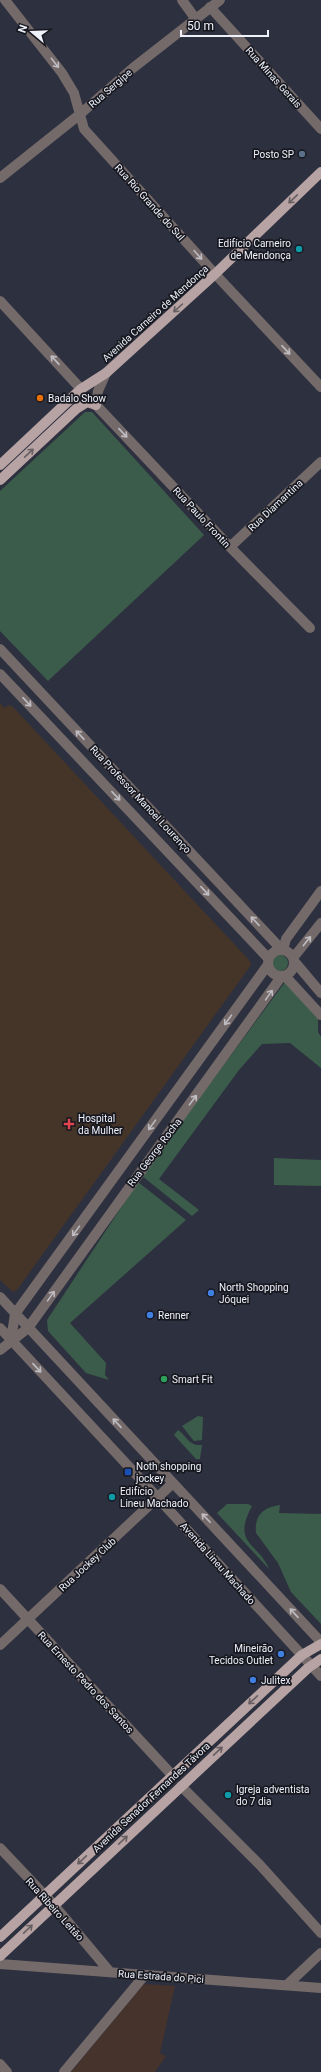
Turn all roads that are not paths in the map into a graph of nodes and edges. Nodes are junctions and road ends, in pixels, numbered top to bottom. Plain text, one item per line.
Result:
1 (5, 0) edge
2 (182, 0) edge
3 (220, 0) edge
4 (210, 7) junction
5 (196, 18) junction
6 (79, 115) junction
7 (321, 129) edge
8 (321, 172) edge
9 (0, 178) edge
10 (215, 274) junction
11 (0, 301) edge
12 (106, 373) junction
13 (321, 387) edge
14 (81, 389) junction
15 (96, 405) junction
16 (321, 462) edge
17 (0, 465) edge
18 (0, 480) edge
19 (230, 547) junction
20 (310, 628) dead end
21 (0, 649) edge
22 (0, 674) edge
23 (321, 891) edge
24 (321, 924) edge
25 (283, 950) junction
26 (294, 960) junction
27 (268, 962) junction
28 (283, 976) junction
29 (321, 993) edge
30 (321, 1015) edge
31 (0, 1297) edge
32 (15, 1314) junction
33 (0, 1328) edge
34 (28, 1328) junction
35 (11, 1340) junction
36 (0, 1350) edge
37 (173, 1483) junction
38 (158, 1498) junction
39 (0, 1589) edge
40 (28, 1619) junction
41 (321, 1643) edge
42 (0, 1645) edge
43 (302, 1655) junction
44 (321, 1659) edge
45 (311, 1665) junction
46 (321, 1676) edge
47 (172, 1775) junction
48 (181, 1786) junction
49 (0, 1848) edge
50 (44, 1896) junction
51 (53, 1904) junction
52 (321, 1934) edge
53 (0, 1937) edge
54 (321, 1953) edge
55 (0, 1956) edge
56 (0, 1964) edge
57 (110, 1972) junction
58 (144, 1976) junction
59 (287, 1985) junction
60 (321, 1988) edge
61 (0, 2064) edge
62 (7, 2072) edge
63 (64, 2072) edge

1 -> 6 street, Rua Rio Grande do Sul
2 - 5 street
3 - 4 street, Rua Sergipe
4 - 5 street, Rua Sergipe
4 - 7 street, Rua Minas Gerais
5 - 6 street, Rua Sergipe
6 - 9 street, Rua Sergipe
6 -> 10 street, Rua Rio Grande do Sul
8 -> 10 main road, Avenida Carneiro de Mendonça
10 -> 12 main road, Avenida Carneiro de Mendonça
10 -> 13 street, Rua Rio Grande do Sul
14 -> 11 street
12 - 14 main road, Avenida Carneiro de Mendonça
12 - 15 street
14 - 17 main road, Avenida Carneiro de Mendonça
18 -> 15 main road
15 -> 19 street, Rua Paulo Frontin
16 - 19 street, Rua Diamantina
19 - 20 street, Rua Paulo Frontin
25 -> 21 street, Rua Professor Manoel Lourenço
22 -> 27 street, Rua Professor Manoel Lourenço
23 - 25 street
26 -> 24 street
25 - 26 street
25 - 27 street
26 - 28 street
26 - 29 street
27 - 28 street
27 -> 32 street, Rua George Rocha
28 - 30 street
34 -> 28 street, Rua George Rocha
31 - 32 street
32 - 34 street
32 - 35 street
33 - 35 street, Avenida Lineu Machado
34 - 35 street, Rua George Rocha
37 -> 34 street
35 - 36 street, Rua George Rocha
35 -> 38 street, Avenida Lineu Machado
37 - 38 street, Rua Jockey Club
41 -> 37 street
38 - 40 street, Rua Jockey Club
38 - 43 street, Avenida Lineu Machado
39 - 40 street, Rua Ernesto Pedro dos Santos
40 - 42 street, Rua Jockey Club
40 - 47 street, Rua Ernesto Pedro dos Santos
41 - 43 main road, Avenida Senador Fernandes Távora
43 - 45 street, Avenida Lineu Machado
43 -> 47 main road, Avenida Senador Fernandes Távora
44 - 45 main road, Avenida Senador Fernandes Távora
45 - 46 street, Avenida Lineu Machado
48 -> 45 main road, Avenida Senador Fernandes Távora
47 -> 50 main road, Avenida Senador Fernandes Távora
51 -> 48 main road, Avenida Senador Fernandes Távora
48 - 52 street
49 - 50 street, Rua Ribeiro Leitão
50 - 51 street, Rua Ribeiro Leitão
50 - 53 main road, Avenida Senador Fernandes Távora
55 -> 51 main road, Avenida Senador Fernandes Távora
51 - 57 street, Rua Ribeiro Leitão
54 - 59 street
56 - 57 street, Rua Estrada do Pici
57 - 58 street, Rua Estrada do Pici
58 - 59 street, Rua Estrada do Pici
58 - 63 street
59 - 60 street, Rua Estrada do Pici
61 - 62 street

